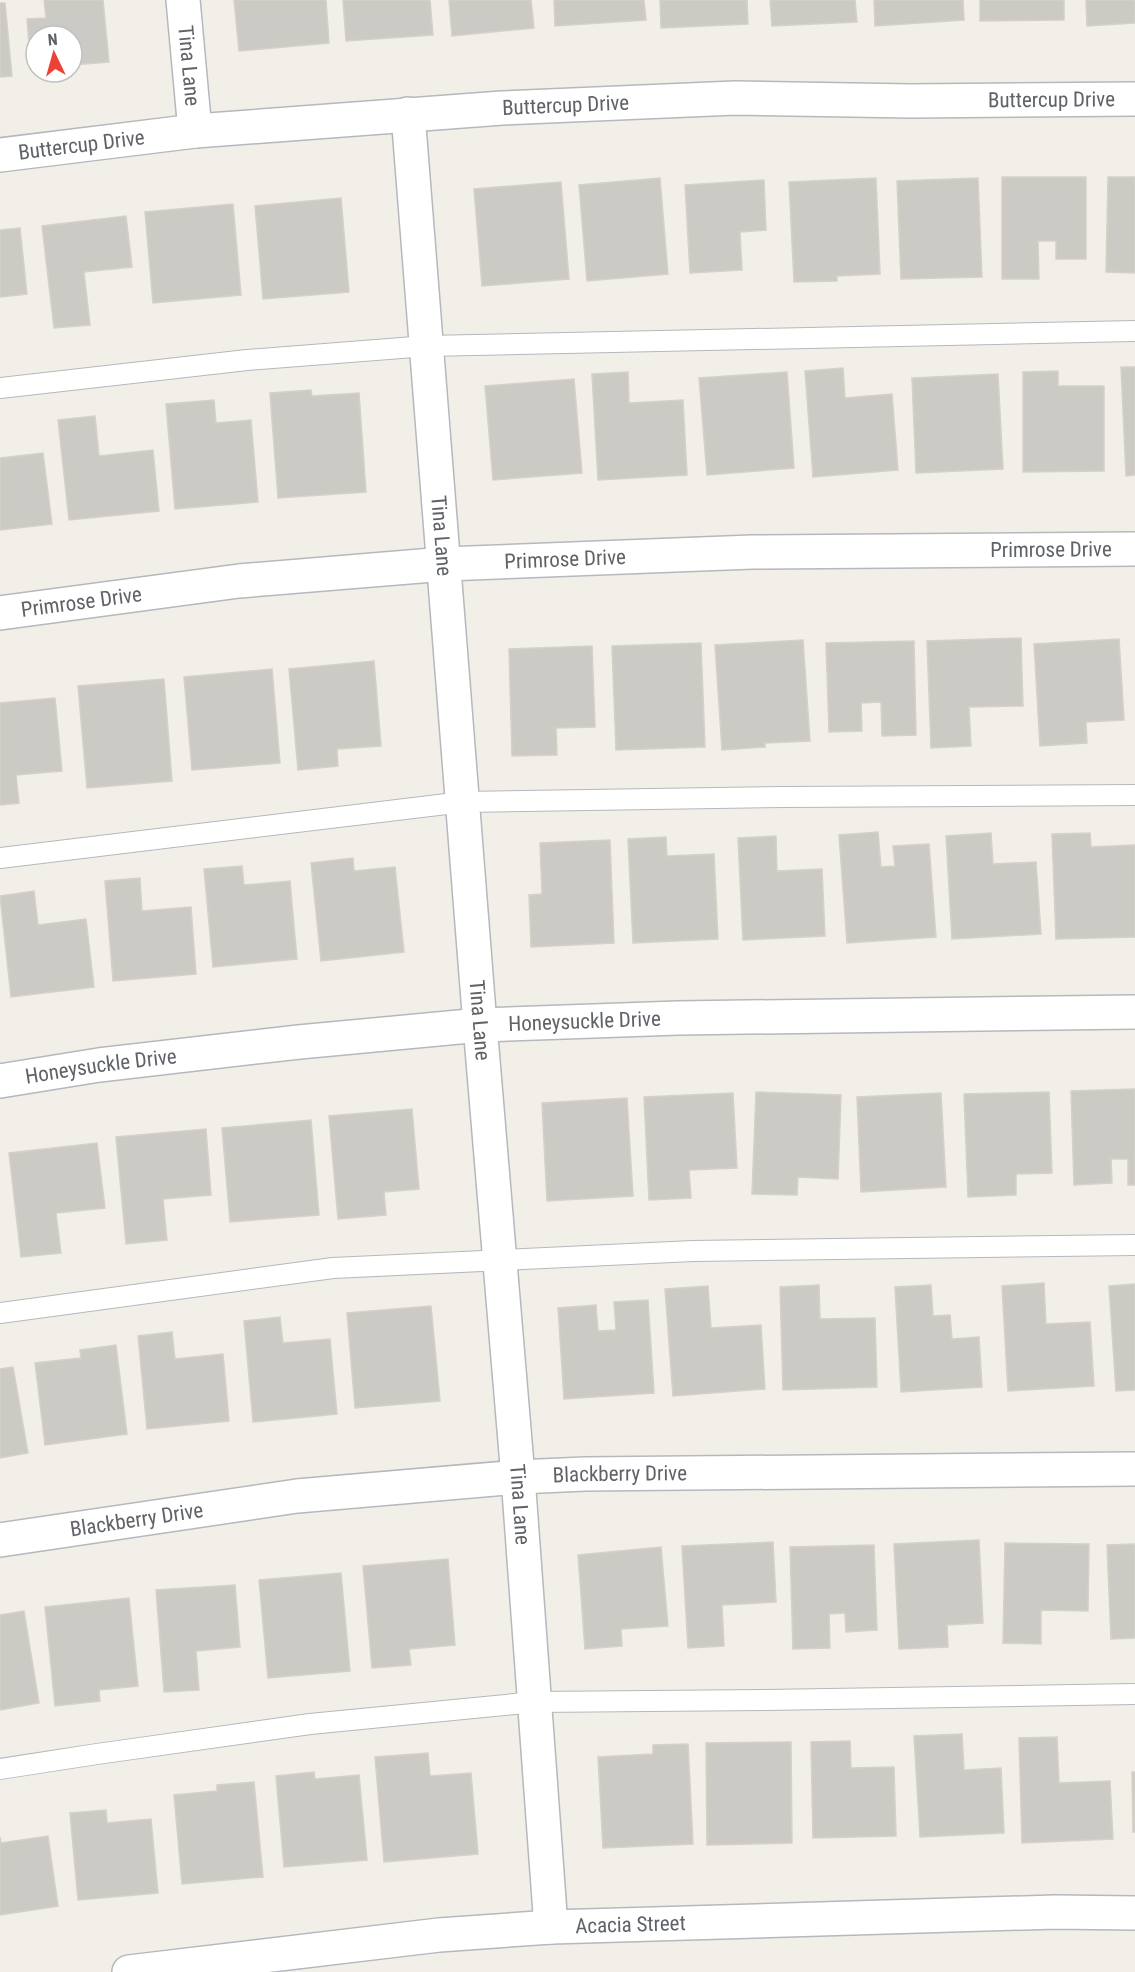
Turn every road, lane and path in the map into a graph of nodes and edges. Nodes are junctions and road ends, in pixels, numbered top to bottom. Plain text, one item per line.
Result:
1 (183, 0) edge
2 (1135, 99) edge
3 (408, 114) junction
4 (195, 131) junction
5 (0, 155) edge
6 (1135, 330) edge
7 (427, 346) junction
8 (0, 388) edge
9 (1135, 549) edge
10 (445, 564) junction
11 (0, 614) edge
12 (1135, 795) edge
13 (463, 802) junction
14 (0, 858) edge
15 (1135, 1012) edge
16 (480, 1025) junction
17 (0, 1081) edge
18 (1135, 1245) edge
19 (499, 1260) junction
20 (0, 1313) edge
21 (1135, 1468) edge
22 (518, 1477) junction
23 (0, 1540) edge
24 (1135, 1694) edge
25 (535, 1702) junction
26 (0, 1769) edge
27 (1135, 1913) edge
28 (551, 1927) junction
29 (132, 1972) edge

1 - 4 street, Tina Lane
2 - 3 street, Buttercup Drive
3 - 4 street, Buttercup Drive
3 - 7 street, Tina Lane
4 - 5 street, Buttercup Drive
6 - 7 lane
7 - 8 lane
7 - 10 street, Tina Lane
9 - 10 street, Primrose Drive
10 - 11 street, Primrose Drive
10 - 13 street, Tina Lane
12 - 13 lane
13 - 14 lane
13 - 16 street, Tina Lane
15 - 16 street, Honeysuckle Drive
16 - 17 street, Honeysuckle Drive
16 - 19 street, Tina Lane
18 - 19 lane
19 - 20 lane
19 - 22 street, Tina Lane
21 - 22 street, Blackberry Drive
22 - 23 street, Blackberry Drive
22 - 25 street, Tina Lane
24 - 25 lane
25 - 26 lane
25 - 28 street, Tina Lane
27 - 28 street, Acacia Street
28 - 29 street, Acacia Street

